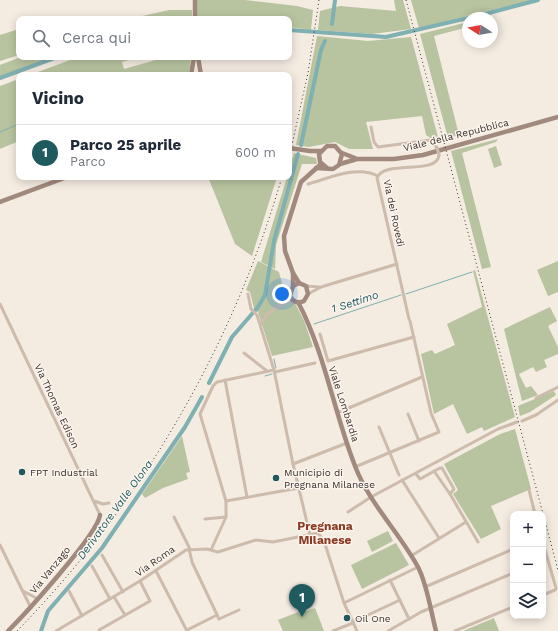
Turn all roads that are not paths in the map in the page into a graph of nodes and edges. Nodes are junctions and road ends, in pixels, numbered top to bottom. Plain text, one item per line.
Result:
1 (195, 0) edge
2 (195, 16) edge
3 (194, 60) edge
4 (198, 60) edge
5 (192, 72) edge
6 (200, 72) edge
7 (558, 118) edge
8 (371, 127) dead end
9 (292, 148) edge
10 (310, 151) junction
11 (321, 151) junction
12 (342, 153) junction
13 (319, 158) junction
14 (357, 159) junction
15 (321, 164) junction
16 (340, 164) junction
17 (316, 168) junction
18 (327, 168) junction
19 (378, 176) junction
20 (59, 180) edge
21 (308, 184) dead end
22 (0, 202) edge
23 (397, 264) junction
24 (293, 273) junction
25 (299, 283) junction
26 (293, 286) junction
27 (306, 286) junction
28 (321, 287) junction
29 (248, 294) dead end
30 (308, 294) junction
31 (304, 301) junction
32 (296, 302) junction
33 (0, 304) edge
34 (304, 314) junction
35 (260, 326) junction
36 (320, 334) dead end
37 (414, 337) junction
38 (244, 353) dead end
39 (315, 363) dead end
40 (267, 371) junction
41 (274, 371) junction
42 (422, 377) junction
43 (224, 380) junction
44 (558, 387) edge
45 (536, 398) dead end
46 (558, 400) edge
47 (337, 412) junction
48 (408, 414) dead end
49 (522, 421) dead end
50 (516, 422) dead end
51 (379, 427) dead end
52 (419, 440) junction
53 (347, 443) junction
54 (390, 454) junction
55 (293, 464) junction
56 (355, 467) junction
57 (434, 471) junction
58 (399, 474) dead end
59 (416, 474) junction
60 (402, 480) junction
61 (298, 488) junction
62 (529, 490) dead end
63 (450, 494) junction
64 (247, 497) junction
65 (371, 497) junction
66 (94, 501) junction
67 (226, 501) junction
68 (109, 503) dead end
69 (534, 511) edge
70 (348, 512) dead end
71 (100, 515) joint
72 (174, 517) dead end
73 (226, 517) junction
74 (205, 519) dead end
75 (466, 522) junction
76 (310, 535) junction
77 (439, 538) junction
78 (478, 542) dead end
79 (0, 545) edge
80 (544, 547) edge
81 (190, 549) junction
82 (211, 550) junction
83 (510, 551) edge
84 (102, 555) dead end
85 (411, 556) junction
86 (547, 558) joint
87 (92, 566) dead end
88 (418, 567) junction
89 (156, 570) junction
90 (510, 574) edge
91 (390, 580) junction
92 (140, 582) junction
93 (424, 587) junction
94 (22, 590) junction
95 (69, 591) dead end
96 (123, 592) junction
97 (546, 594) edge
98 (114, 596) junction
99 (38, 599) junction
100 (110, 599) junction
101 (400, 600) junction
102 (344, 603) junction
103 (31, 608) junction
104 (430, 608) junction
105 (510, 608) edge
106 (239, 610) dead end
107 (125, 615) junction
108 (217, 615) junction
109 (82, 616) junction
110 (409, 619) junction
111 (353, 622) junction
112 (99, 630) edge
113 (187, 630) edge
114 (8, 631) edge
115 (56, 631) edge
116 (333, 631) edge
117 (358, 631) edge
118 (388, 631) edge
119 (436, 631) edge
120 (455, 631) edge

1 - 2 street
3 - 5 street
4 - 6 street
7 - 14 street, Viale della Repubblica
8 - 19 street, Via dei Rovedi, bridge
9 - 10 street
10 - 11 street
10 - 13 street
11 - 12 street
11 - 13 street
12 - 14 street, Viale della Repubblica
12 - 16 street
13 - 15 street
14 - 16 street, Viale della Repubblica
15 - 17 street
15 - 18 street
16 - 18 street
17 - 18 street
17 - 24 street
19 - 21 street
19 - 23 street, Via dei Rovedi
20 - 22 street
23 - 28 street
23 - 37 street, Via dei Rovedi
24 - 25 street
24 - 26 street
25 - 26 street
25 - 27 street
26 - 32 street
27 - 28 street
27 - 30 street
28 - 30 street
29 - 35 street
30 - 31 street
31 - 32 street
31 - 34 street, Viale Lombardia
32 - 34 street, Viale Lombardia
32 - 35 street
33 - 66 street, Via Thomas Edison
34 - 47 street, Viale Lombardia
35 - 41 street
36 - 37 street
37 - 42 street, Via dei Rovedi
38 - 40 street
39 - 41 street
40 - 41 street
40 - 43 street
41 - 55 street
42 - 47 street
42 - 52 street, Via dei Rovedi
43 - 64 street
43 - 67 street
44 - 45 street
46 - 49 street
47 - 53 street, Viale Lombardia
48 - 52 street
50 - 59 street
51 - 54 street
52 - 54 street
53 - 55 street
53 - 56 street, Viale Lombardia
54 - 56 street
54 - 58 street
55 - 61 street
56 - 65 street, Viale Lombardia
57 - 59 street
57 - 63 street
57 - 63 street
59 - 60 street
60 - 65 street
60 - 77 street
61 - 64 street
61 - 76 street
62 - 69 street
63 - 75 street
64 - 67 street
65 - 70 street
65 - 85 street, Viale Lombardia
66 - 68 street
66 - 71 street, Via Thomas Edison
67 - 73 street
71 - 99 street, Via Vanzago
72 - 81 street
73 - 74 street
73 - 82 street
75 - 77 street
75 - 78 street
76 - 82 street, Via Roma
76 - 102 street, Via Roma
77 - 85 street
79 - 94 street
80 - 86 street
81 - 82 street, Via Roma
81 - 89 street, Via Roma
81 - 108 street
83 - 93 street
84 - 96 street
85 - 88 street, Viale Lombardia
86 - 97 street
87 - 100 street
88 - 91 street
88 - 93 street, Viale Lombardia
89 - 92 street, Via Roma
89 - 113 street
90 - 104 street
91 - 101 street
91 - 102 street
92 - 96 street, Via Roma
92 - 107 street
93 - 104 street, Viale Lombardia
94 - 99 street
94 - 103 street
95 - 109 street
96 - 98 street, Via Roma
98 - 100 street, Via Roma
98 - 107 street
99 - 103 street, Via Vanzago
100 - 109 street, Via Roma
101 - 110 street
101 - 111 street
102 - 111 street
103 - 114 street, Via Vanzago
104 - 110 street
104 - 119 street, Viale Lombardia
105 - 120 street
106 - 108 street
107 - 112 street
108 - 113 street
109 - 115 street, Via Roma
110 - 118 street
111 - 116 street
111 - 117 street

